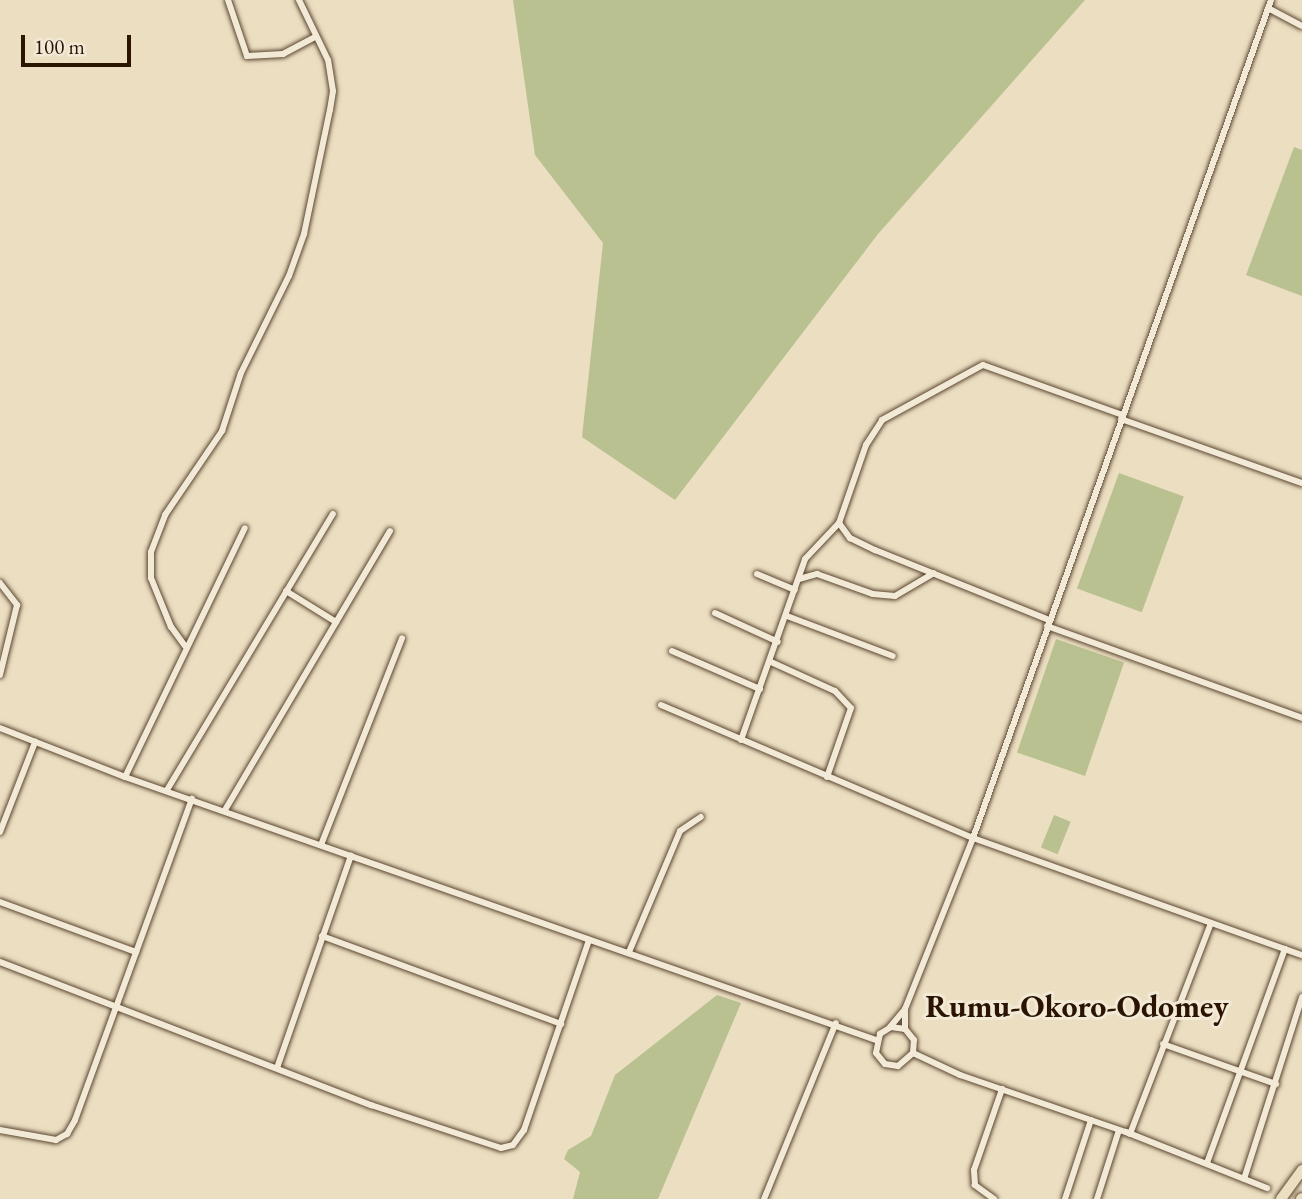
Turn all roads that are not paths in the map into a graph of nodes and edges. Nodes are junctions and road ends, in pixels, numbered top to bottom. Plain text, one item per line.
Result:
1 (228, 0) edge
2 (299, 0) edge
3 (1271, 0) edge
4 (1268, 8) junction
5 (1302, 26) edge
6 (316, 37) junction
7 (1122, 417) junction
8 (1302, 483) edge
9 (333, 514) dead end
10 (839, 523) junction
11 (245, 528) dead end
12 (390, 531) dead end
13 (757, 573) dead end
14 (934, 573) junction
15 (799, 579) junction
16 (0, 583) edge
17 (795, 590) junction
18 (286, 591) junction
19 (715, 613) dead end
20 (787, 616) junction
21 (336, 622) junction
22 (1048, 623) junction
23 (402, 639) dead end
24 (778, 642) junction
25 (185, 646) junction
26 (672, 651) dead end
27 (893, 656) dead end
28 (771, 662) junction
29 (0, 675) edge
30 (760, 689) junction
31 (661, 705) dead end
32 (1302, 718) edge
33 (0, 728) edge
34 (741, 740) junction
35 (35, 742) junction
36 (125, 777) junction
37 (827, 778) junction
38 (167, 790) junction
39 (192, 799) junction
40 (225, 810) junction
41 (701, 817) dead end
42 (0, 832) edge
43 (973, 838) junction
44 (321, 845) junction
45 (351, 855) junction
46 (0, 902) edge
47 (1211, 923) junction
48 (322, 936) junction
49 (589, 940) junction
50 (1285, 949) junction
51 (136, 952) junction
52 (629, 953) junction
53 (1302, 955) edge
54 (0, 962) edge
55 (1302, 997) edge
56 (117, 1007) junction
57 (905, 1009) junction
58 (836, 1023) junction
59 (561, 1024) junction
60 (891, 1027) junction
61 (905, 1029) junction
62 (876, 1040) junction
63 (1163, 1044) junction
64 (914, 1054) junction
65 (277, 1068) junction
66 (1241, 1072) junction
67 (1276, 1084) junction
68 (1002, 1089) junction
69 (1091, 1120) junction
70 (0, 1130) edge
71 (1119, 1130) junction
72 (1130, 1134) junction
73 (1207, 1163) junction
74 (1302, 1170) edge
75 (1244, 1179) junction
76 (1267, 1188) dead end
77 (764, 1199) edge
78 (994, 1199) edge
79 (1065, 1199) edge
80 (1097, 1199) edge
81 (1281, 1199) edge

1 - 6 street
2 - 6 street
3 - 4 street
4 - 5 street
4 - 7 street
6 - 25 street
7 - 8 street
7 - 10 street
7 - 22 street
9 - 18 street
10 - 14 street
10 - 15 street
11 - 25 street
12 - 21 street
13 - 17 street
14 - 15 street
14 - 22 street
15 - 17 street
16 - 29 street
17 - 20 street
18 - 21 street
18 - 38 street
19 - 24 street
20 - 24 street
20 - 27 street
21 - 40 street
22 - 32 street
22 - 43 street
23 - 44 street
24 - 28 street
25 - 36 street
26 - 30 street
28 - 30 street
28 - 37 street
30 - 34 street
31 - 34 street
33 - 35 street
34 - 37 street
35 - 36 street
35 - 42 street
36 - 38 street
37 - 43 street
38 - 39 street
39 - 40 street
39 - 51 street
40 - 44 street
41 - 52 street
43 - 47 street
43 - 57 street
44 - 45 street
45 - 48 street
45 - 49 street
46 - 51 street
47 - 50 street
47 - 63 street
48 - 59 street
48 - 65 street
49 - 52 street
49 - 59 street
50 - 53 street
50 - 66 street
51 - 56 street
52 - 58 street
54 - 56 street
55 - 67 street
56 - 65 street
56 - 70 street
57 - 60 street
57 - 61 street
58 - 62 street
58 - 77 street
59 - 65 street
60 - 61 street
60 - 62 street
61 - 64 street
62 - 64 street
63 - 66 street
63 - 72 street
64 - 68 street
66 - 67 street
66 - 73 street
67 - 75 street
68 - 69 street
68 - 78 street
69 - 71 street
69 - 79 street
71 - 72 street
71 - 80 street
72 - 73 street
73 - 75 street
74 - 81 main road
75 - 76 street

